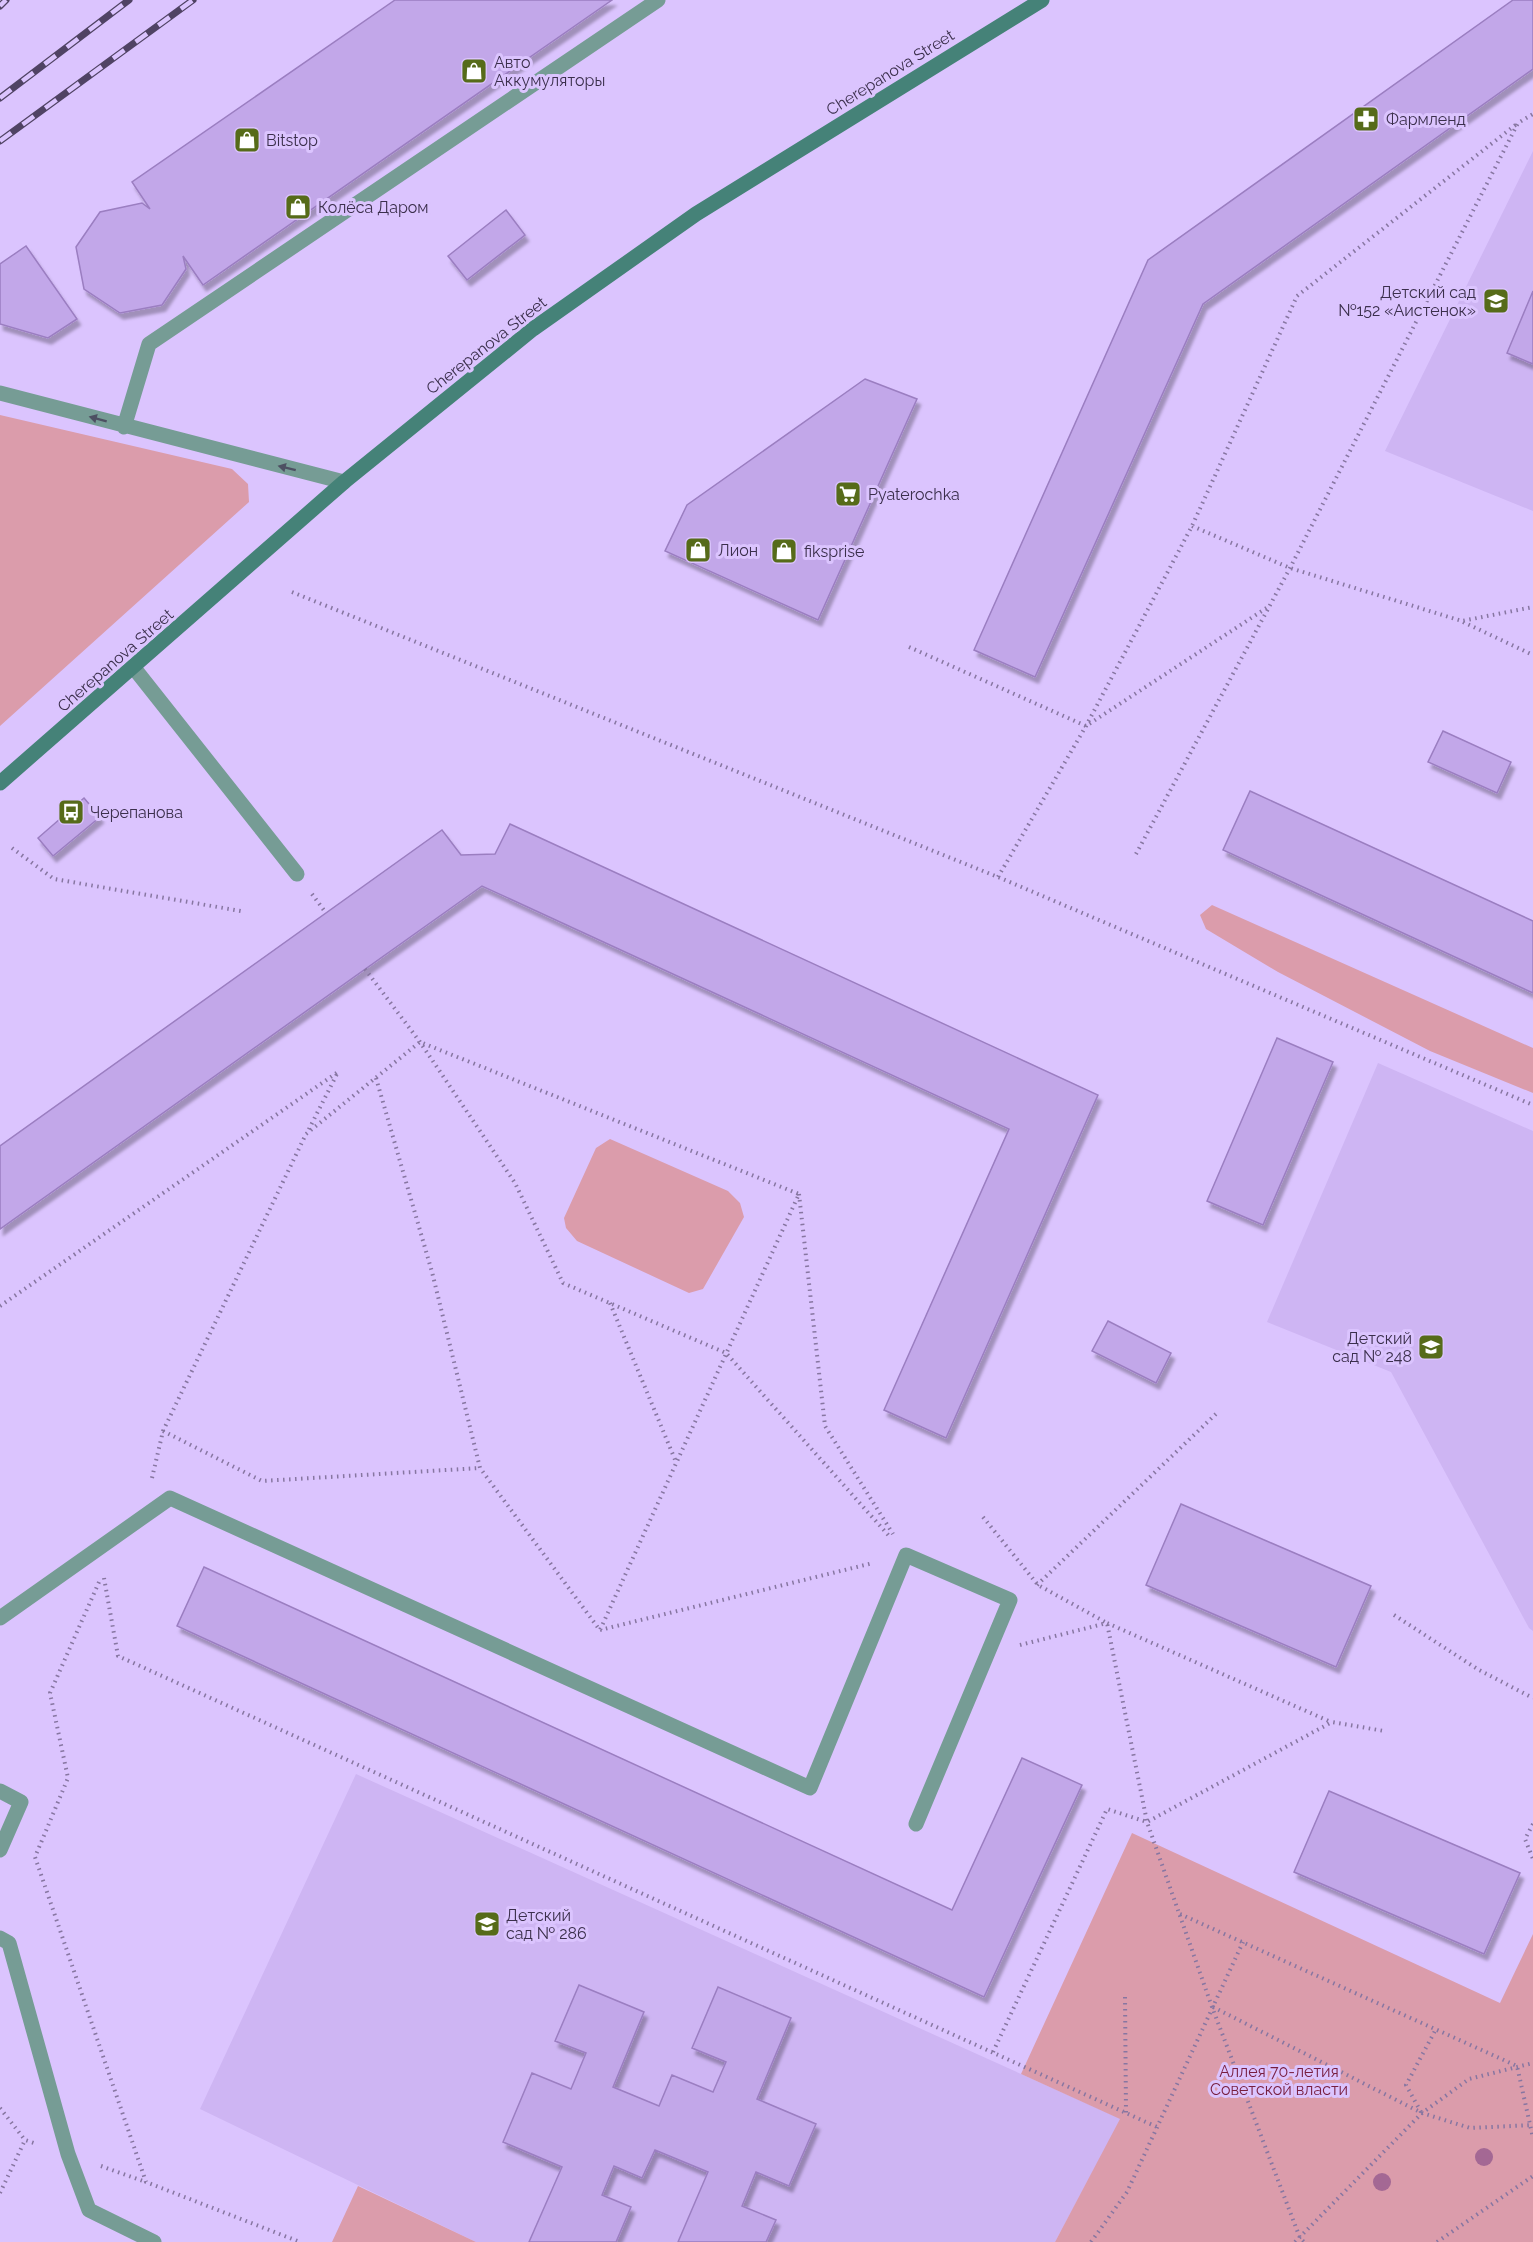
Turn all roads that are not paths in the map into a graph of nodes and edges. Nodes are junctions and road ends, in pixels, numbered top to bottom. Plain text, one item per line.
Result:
1 (658, 0) edge
2 (1042, 0) edge
3 (0, 393) edge
4 (124, 426) junction
5 (344, 482) junction
6 (134, 668) junction
7 (0, 783) edge
8 (297, 874) dead end
9 (0, 1618) edge
10 (0, 1791) edge
11 (916, 1824) dead end
12 (0, 1850) edge
13 (0, 1938) edge
14 (154, 2242) edge

1 - 4 lane
2 - 5 main road, Cherepanova Street
4 -> 3 lane
5 -> 4 lane
5 - 6 main road, Cherepanova Street
6 - 7 main road, Cherepanova Street
6 - 8 lane
9 - 11 lane
10 - 12 lane
13 - 14 lane

